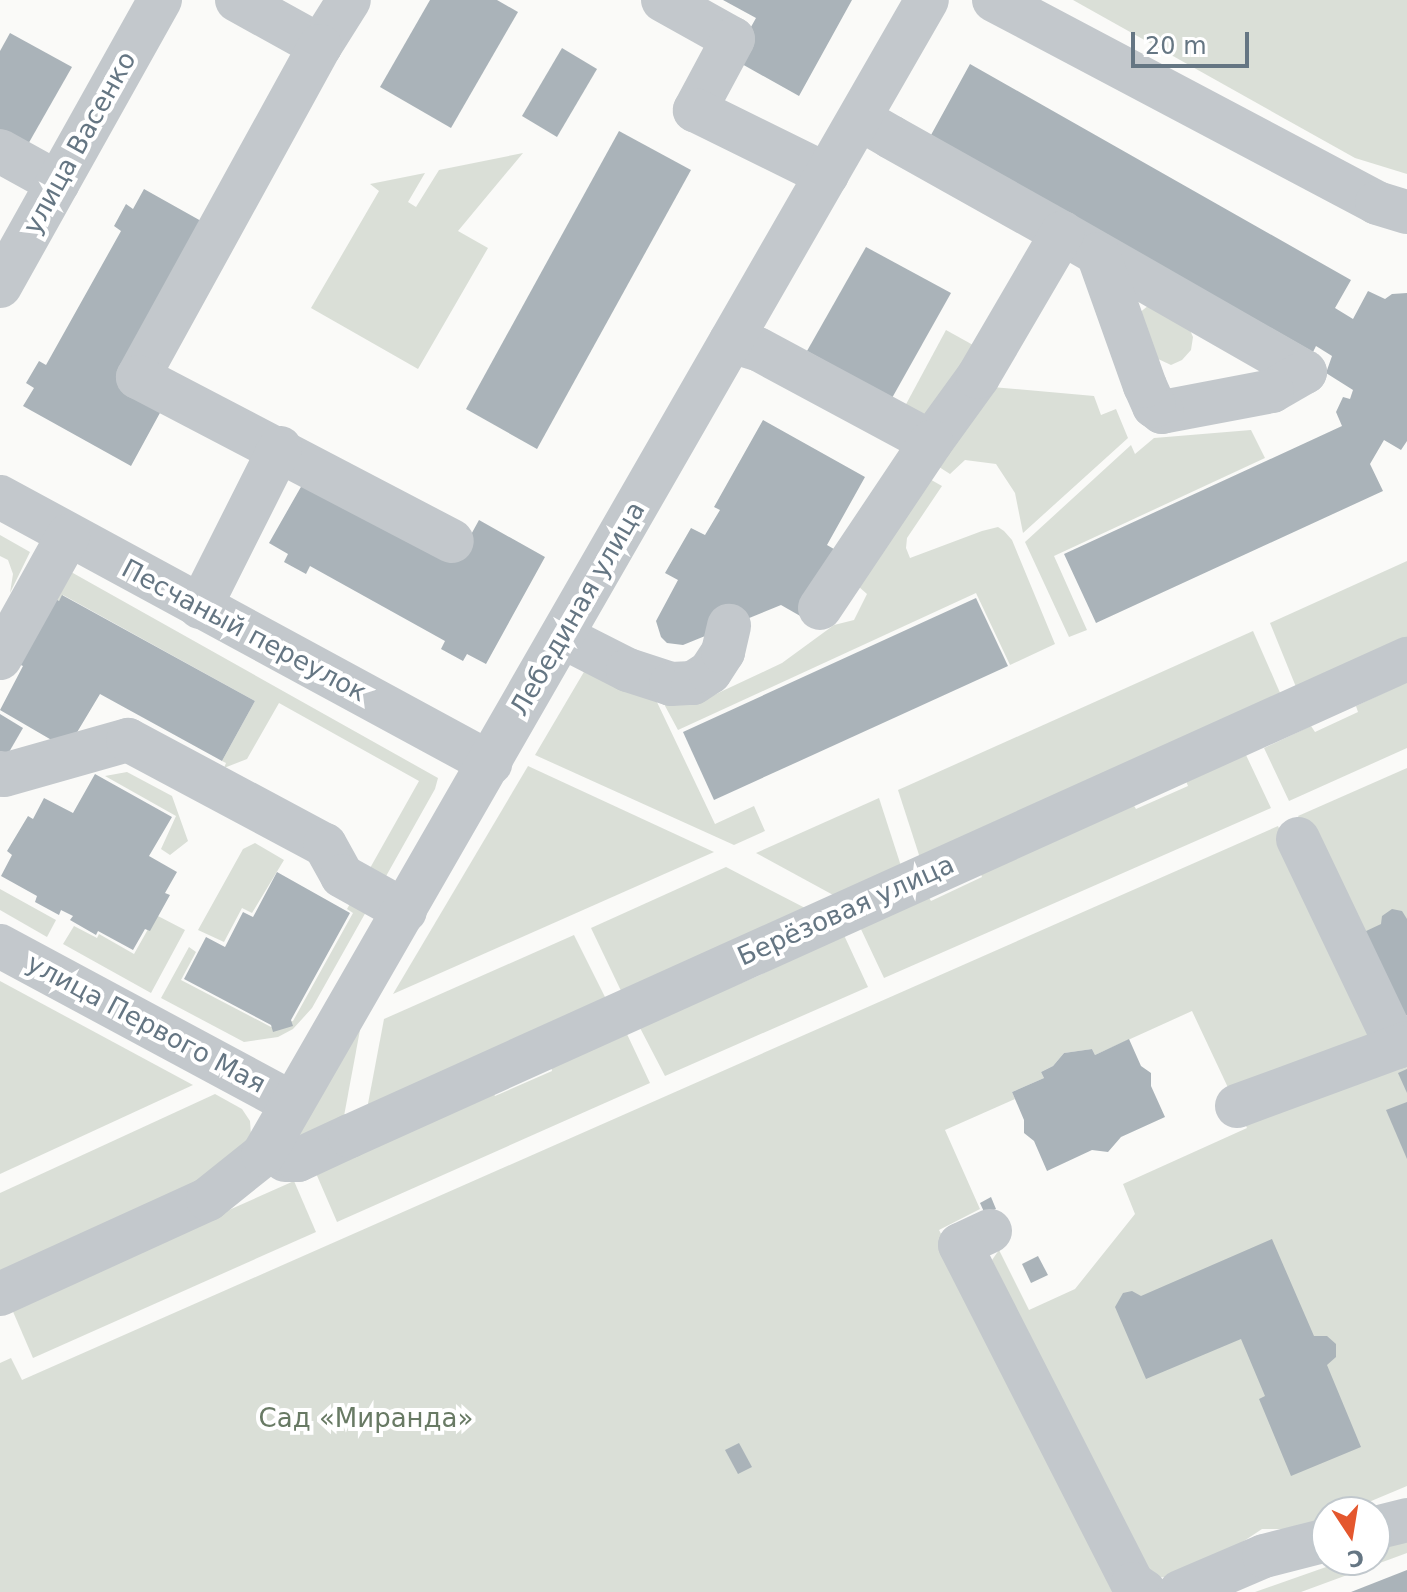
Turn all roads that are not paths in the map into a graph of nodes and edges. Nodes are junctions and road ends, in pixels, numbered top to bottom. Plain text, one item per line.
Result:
1 (160, 0) edge
2 (237, 0) edge
3 (349, 0) edge
4 (663, 0) edge
5 (927, 0) edge
6 (994, 0) edge
7 (320, 46) junction
8 (860, 119) junction
9 (0, 151) edge
10 (827, 175) junction
11 (58, 183) junction
12 (1407, 212) edge
13 (1080, 244) junction
14 (0, 286) edge
15 (731, 341) junction
16 (931, 442) junction
17 (280, 448) junction
18 (0, 497) edge
19 (68, 536) junction
20 (452, 541) dead end
21 (200, 607) junction
22 (820, 608) dead end
23 (729, 626) dead end
24 (563, 637) junction
25 (0, 658) edge
26 (1407, 659) edge
27 (490, 763) junction
28 (0, 773) edge
29 (1298, 839) dead end
30 (405, 911) junction
31 (0, 946) edge
32 (1402, 1045) edge
33 (292, 1103) junction
34 (1237, 1106) dead end
35 (285, 1160) dead end
36 (990, 1231) dead end
37 (0, 1294) edge
38 (1311, 1542) edge
39 (1145, 1592) edge
40 (1180, 1592) edge

1 - 11 street, улица Васенко
2 - 7 street
3 - 7 street
4 - 10 street
5 - 8 street, Лебединая улица
6 - 12 street
7 - 17 street
8 - 10 street, Лебединая улица
8 - 13 street
9 - 11 street
10 - 15 street, Лебединая улица
11 - 14 street, улица Васенко
13 - 13 street
13 - 16 street
15 - 16 street
15 - 24 street, Лебединая улица
16 - 22 street
17 - 20 street
17 - 21 street
18 - 19 street, Песчаный переулок
19 - 21 street, Песчаный переулок
19 - 25 street
21 - 27 street, Песчаный переулок
23 - 24 street
24 - 27 street, Лебединая улица
26 - 35 street, Берёзовая улица
27 - 30 street, Лебединая улица
28 - 30 street
29 - 32 street
30 - 33 street, Лебединая улица
31 - 33 street, улица Первого Мая
32 - 34 street
33 - 37 street, Лебединая улица
36 - 39 street
38 - 40 street

